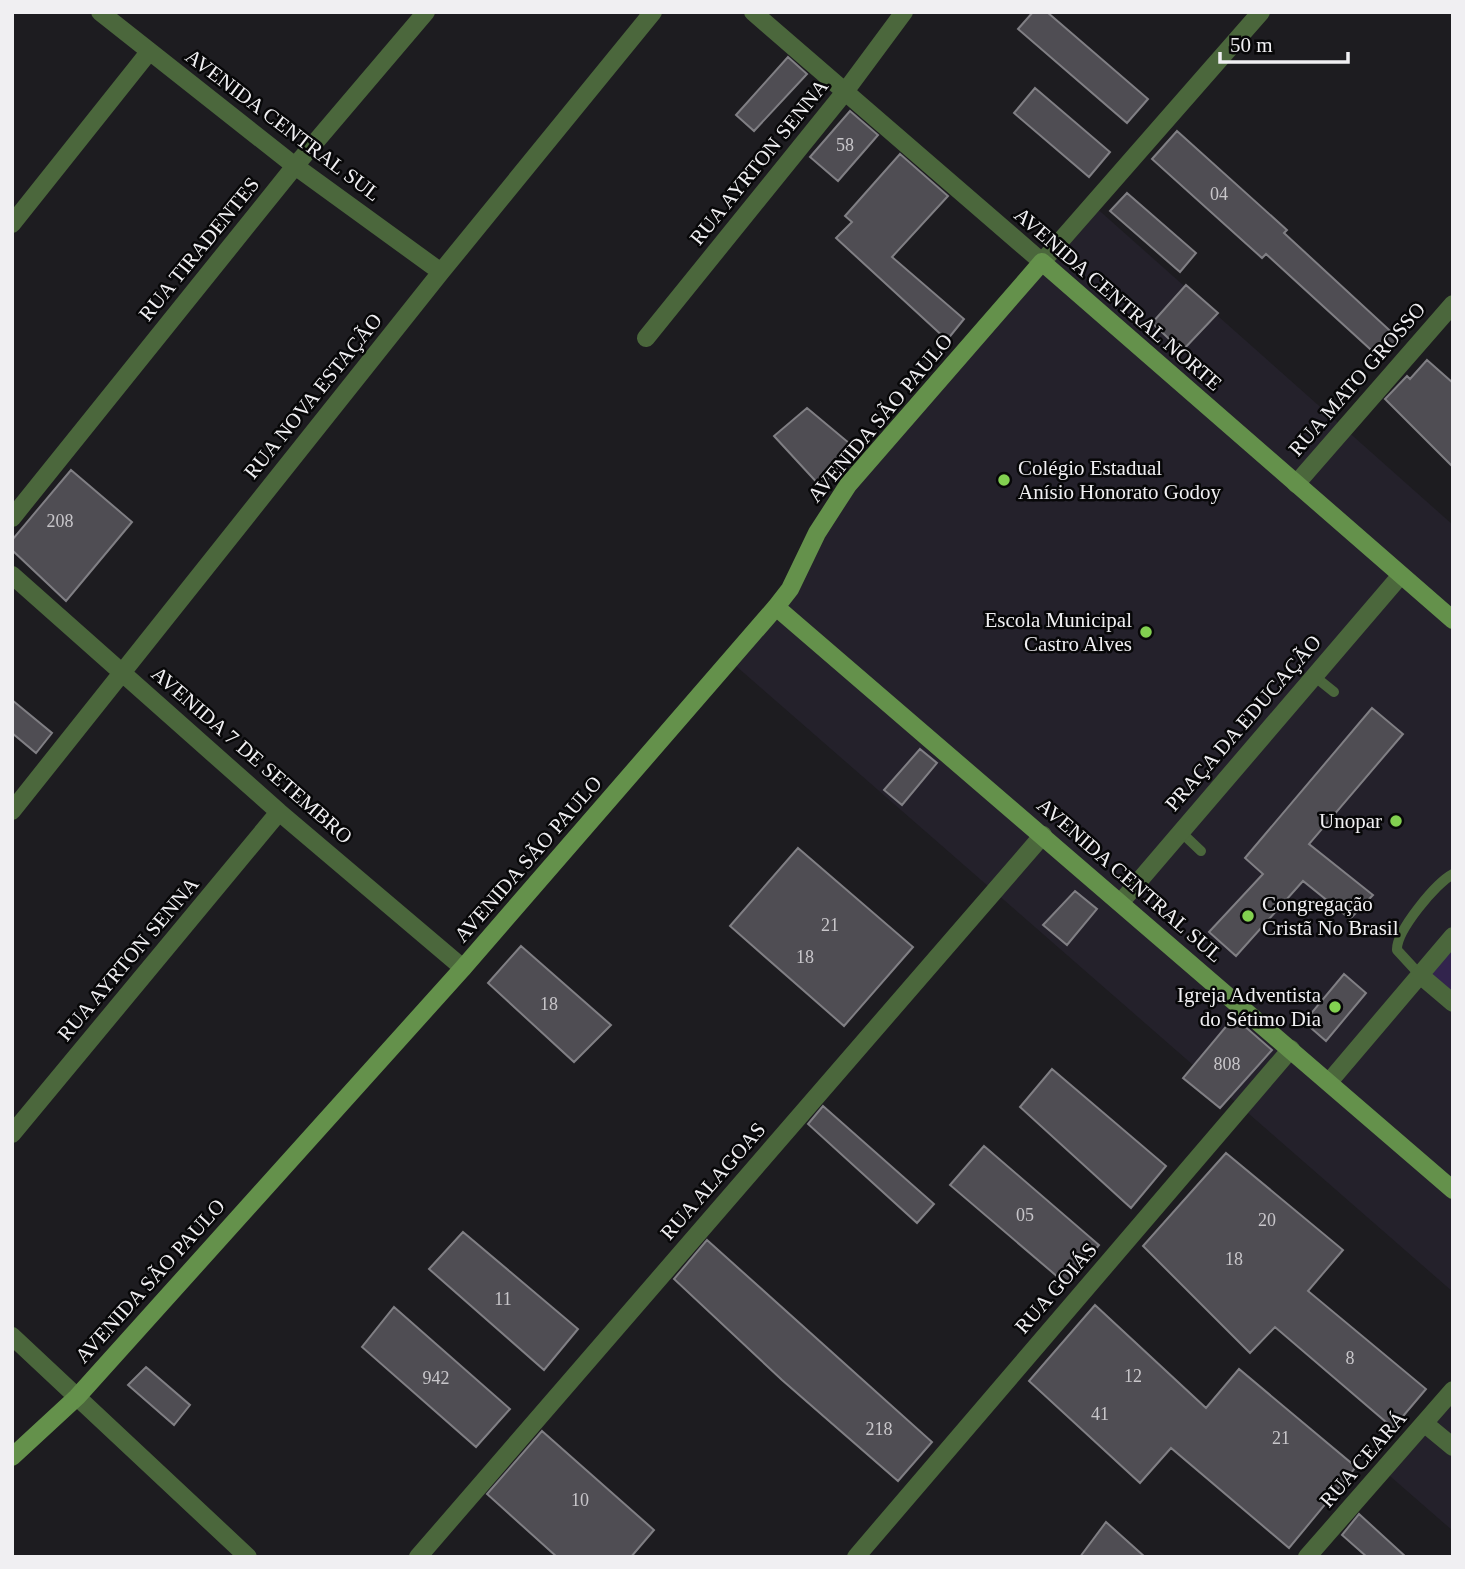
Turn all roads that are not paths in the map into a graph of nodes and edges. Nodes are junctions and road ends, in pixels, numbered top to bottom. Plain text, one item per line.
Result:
1 (100, 12) edge
2 (426, 12) edge
3 (653, 12) edge
4 (753, 12) edge
5 (768, 12) edge
6 (904, 12) edge
7 (1261, 12) edge
8 (1271, 12) edge
9 (149, 52) junction
10 (847, 89) junction
11 (295, 166) junction
12 (12, 224) edge
13 (1045, 261) junction
14 (441, 272) junction
15 (1453, 303) edge
16 (646, 338) dead end
17 (1296, 484) junction
18 (12, 518) edge
19 (12, 575) edge
20 (1401, 575) junction
21 (776, 607) junction
22 (1453, 620) edge
23 (122, 671) junction
24 (1314, 676) junction
25 (1334, 692) dead end
26 (12, 811) edge
27 (279, 812) junction
28 (1181, 832) junction
29 (1043, 835) junction
30 (1201, 851) dead end
31 (1453, 874) edge
32 (1121, 902) junction
33 (1453, 936) edge
34 (463, 968) junction
35 (1420, 975) junction
36 (1453, 1003) edge
37 (1291, 1049) junction
38 (1329, 1082) junction
39 (12, 1135) edge
40 (1453, 1189) edge
41 (12, 1336) edge
42 (1453, 1390) edge
43 (82, 1402) junction
44 (1424, 1423) junction
45 (1453, 1447) edge
46 (12, 1457) edge
47 (248, 1557) edge
48 (418, 1557) edge
49 (856, 1557) edge
50 (1307, 1557) edge

1 - 9 street, AVENIDA CENTRAL SUL
2 - 11 street, RUA TIRADENTES
3 - 14 street, RUA NOVA ESTAÇÃO
4 - 10 street, AVENIDA CENTRAL NORTE
5 - 10 street
6 - 10 street, RUA AYRTON SENNA
7 - 13 street
8 - 13 street
9 - 11 street, AVENIDA CENTRAL SUL
9 - 12 street
10 - 13 street, AVENIDA CENTRAL NORTE
10 - 16 street, RUA AYRTON SENNA
11 - 14 street, AVENIDA CENTRAL SUL
11 - 18 street, RUA TIRADENTES
13 - 17 main road, AVENIDA CENTRAL NORTE
13 - 21 main road, AVENIDA SÃO PAULO
14 - 23 street, RUA NOVA ESTAÇÃO
15 - 17 street, RUA MATO GROSSO
17 - 20 main road, AVENIDA CENTRAL NORTE
19 - 23 street, AVENIDA 7 DE SETEMBRO
20 - 22 main road, AVENIDA CENTRAL NORTE
20 - 24 street, PRAÇA DA EDUCAÇÃO
21 - 29 main road, AVENIDA CENTRAL SUL
21 - 34 main road, AVENIDA SÃO PAULO
23 - 26 street, RUA NOVA ESTAÇÃO
23 - 27 street, AVENIDA 7 DE SETEMBRO
24 - 25 lane
24 - 28 street, PRAÇA DA EDUCAÇÃO
27 - 34 street, AVENIDA 7 DE SETEMBRO
27 - 39 street, RUA AYRTON SENNA
28 - 30 lane
28 - 32 street, PRAÇA DA EDUCAÇÃO
29 - 32 main road, AVENIDA CENTRAL SUL
29 - 48 street, RUA ALAGOAS
31 - 35 lane
32 - 37 main road, AVENIDA CENTRAL SUL
33 - 35 street
34 - 43 main road, AVENIDA SÃO PAULO
35 - 36 street
35 - 38 street
37 - 38 main road, AVENIDA CENTRAL SUL
37 - 49 street, RUA GOIÁS
38 - 40 main road, AVENIDA CENTRAL SUL
41 - 43 street
42 - 44 street, RUA CEARÁ
43 - 46 main road, AVENIDA SÃO PAULO
43 - 47 street
44 - 45 street
44 - 50 street, RUA CEARÁ

